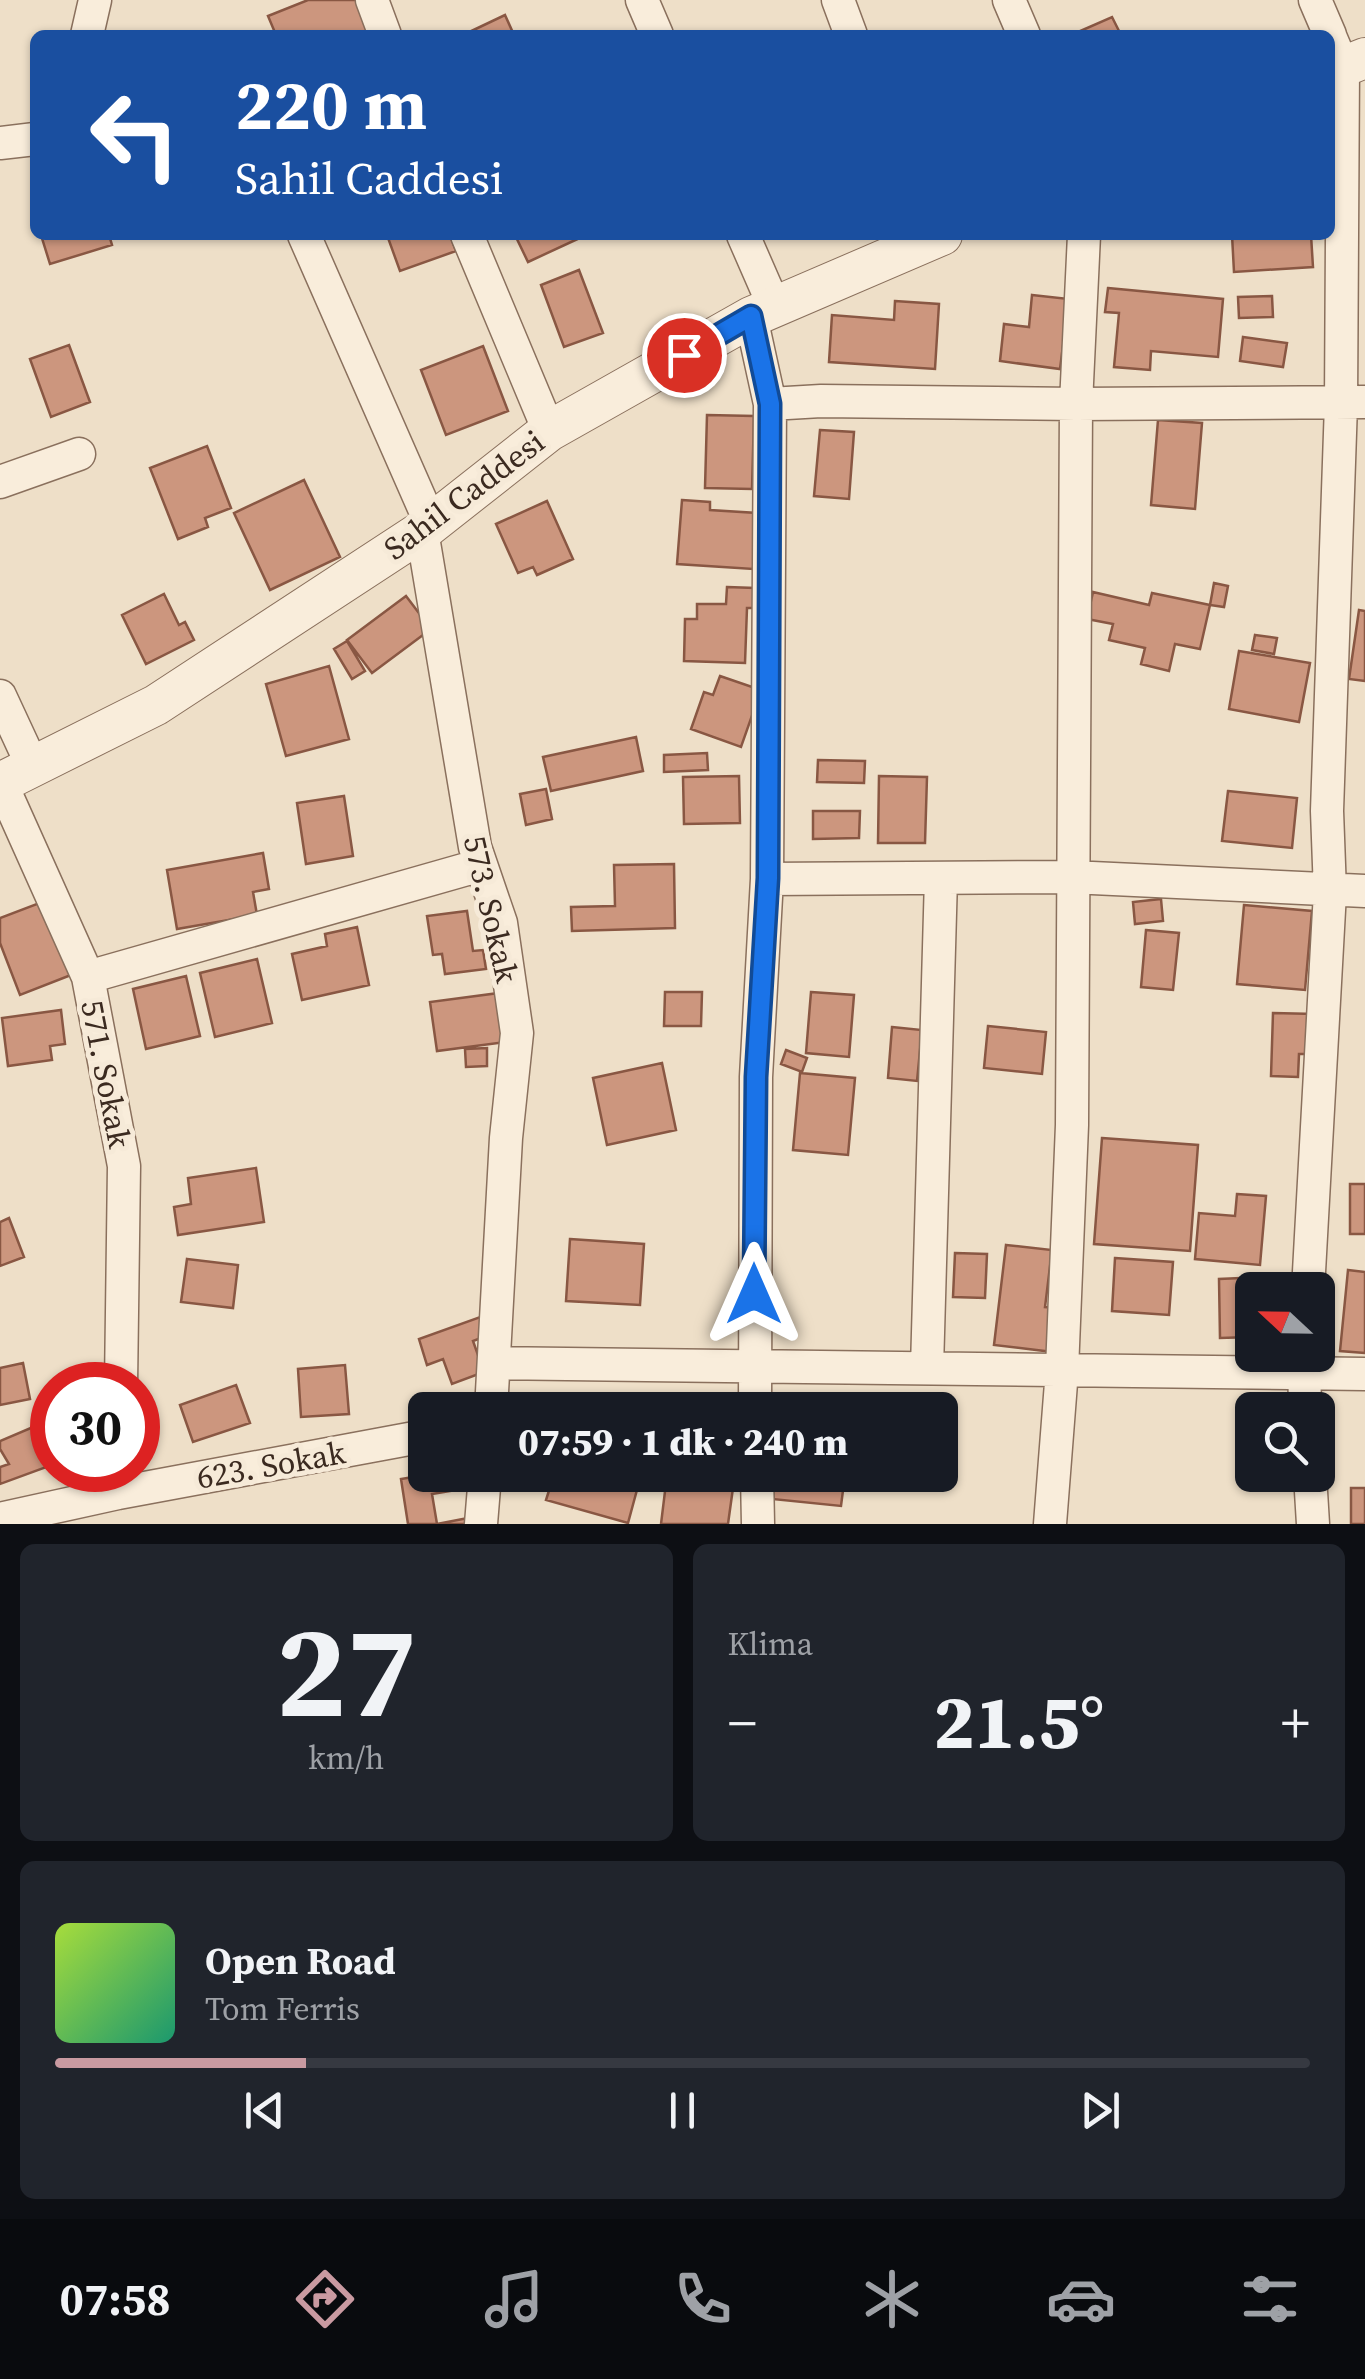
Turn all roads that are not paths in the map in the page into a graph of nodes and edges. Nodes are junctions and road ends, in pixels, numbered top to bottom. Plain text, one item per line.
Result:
1 (94, 0) edge
2 (372, 0) edge
3 (642, 0) edge
4 (838, 0) edge
5 (1009, 0) edge
6 (1315, 0) edge
7 (88, 30) edge
8 (383, 30) edge
9 (655, 30) edge
10 (848, 30) edge
11 (1022, 30) edge
12 (1329, 30) edge
13 (1340, 54) edge
14 (30, 140) edge
15 (0, 143) edge
16 (306, 240) edge
17 (469, 240) edge
18 (744, 240) edge
19 (923, 240) edge
20 (1084, 240) edge
21 (762, 311) junction
22 (1353, 403) edge
23 (770, 404) junction
24 (1076, 404) junction
25 (548, 432) junction
26 (78, 454) dead end
27 (0, 482) edge
28 (426, 527) junction
29 (0, 696) edge
30 (11, 777) edge
31 (481, 866) junction
32 (1071, 877) junction
33 (768, 878) junction
34 (941, 878) junction
35 (1365, 891) edge
36 (1330, 892) junction
37 (88, 977) junction
38 (1309, 1272) edge
39 (121, 1362) edge
40 (495, 1363) junction
41 (754, 1366) junction
42 (1235, 1366) edge
43 (927, 1368) junction
44 (1335, 1369) edge
45 (1062, 1370) junction
46 (1365, 1374) edge
47 (493, 1392) edge
48 (755, 1392) edge
49 (408, 1439) edge
50 (483, 1492) edge
51 (757, 1492) edge
52 (1311, 1492) edge
53 (117, 1496) edge
54 (0, 1519) edge
55 (480, 1524) edge
56 (758, 1524) edge
57 (1050, 1524) edge
58 (1313, 1524) edge

1 - 7 street
2 - 8 street
3 - 9 street
4 - 10 street
5 - 11 street
6 - 12 street
13 - 22 street
14 - 15 street
16 - 28 street, 573. Sokak
17 - 25 street
18 - 21 street
19 - 21 street, Sahil Caddesi
20 - 24 street
21 - 23 street
21 - 25 street, Sahil Caddesi
22 - 24 street
22 - 36 street
23 - 24 street
23 - 33 street
24 - 32 street
25 - 28 street, Sahil Caddesi
26 - 27 street
28 - 30 street, Sahil Caddesi
28 - 31 street, 573. Sokak
29 - 30 street, 571. Sokak
30 - 37 street, 571. Sokak
31 - 37 street
31 - 40 street, 573. Sokak
32 - 34 street
32 - 36 street
32 - 45 street
33 - 34 street
33 - 41 street
34 - 43 street
35 - 36 street
36 - 38 street
37 - 39 street, 571. Sokak
40 - 41 street
40 - 47 street, 573. Sokak
41 - 43 street
41 - 48 street
42 - 45 street
43 - 45 street
44 - 46 street
45 - 57 street
49 - 53 street, 623. Sokak
50 - 55 street
51 - 56 street
52 - 58 street
53 - 54 street, 623. Sokak

